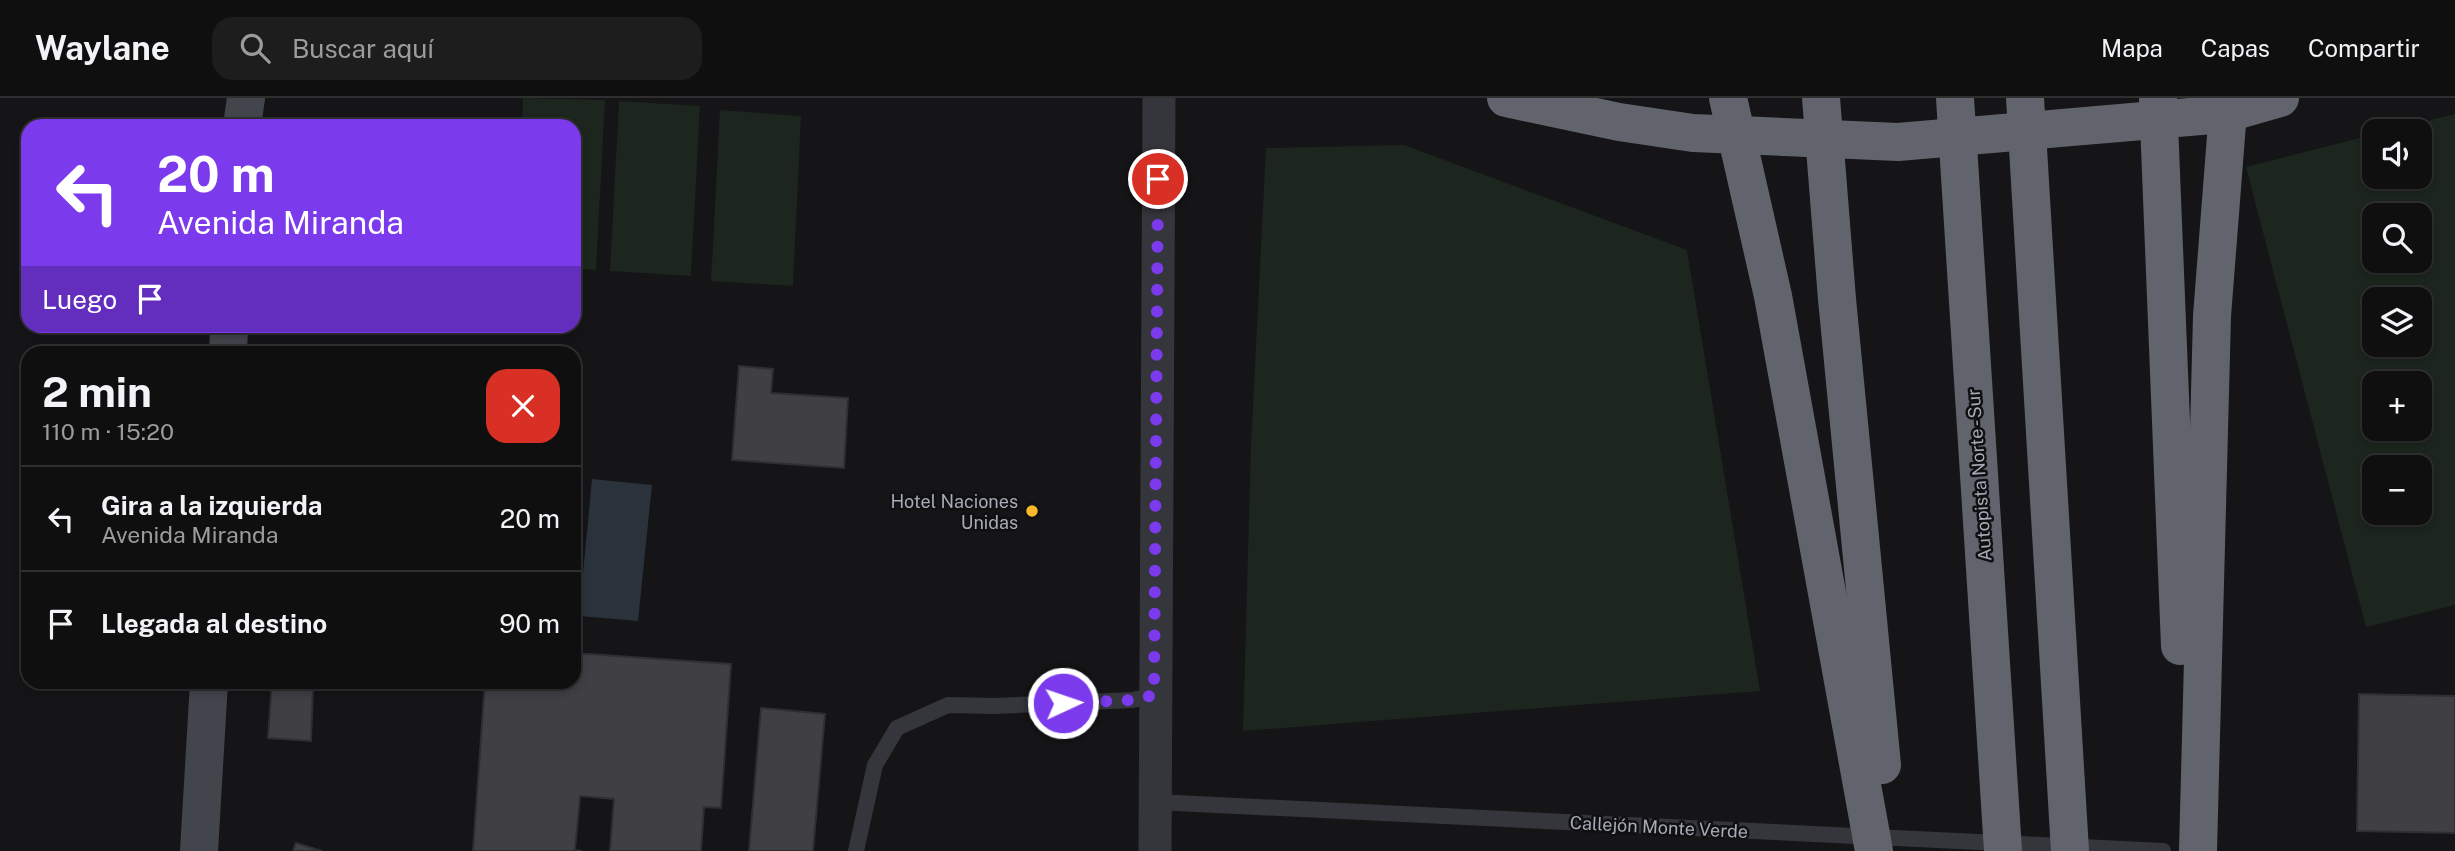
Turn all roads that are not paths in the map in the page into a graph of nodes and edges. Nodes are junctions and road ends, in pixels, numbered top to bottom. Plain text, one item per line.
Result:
1 (246, 98) edge
2 (1159, 98) edge
3 (1506, 98) edge
4 (1728, 98) edge
5 (1821, 98) edge
6 (1955, 98) edge
7 (2025, 98) edge
8 (2158, 98) edge
9 (2229, 98) edge
10 (2280, 98) edge
11 (244, 119) edge
12 (209, 689) edge
13 (1154, 695) junction
14 (1156, 802) junction
15 (199, 851) edge
16 (856, 851) edge
17 (1155, 851) edge
18 (1874, 851) edge
19 (1890, 851) edge
20 (2003, 851) edge
21 (2070, 851) edge
22 (2162, 851) edge
23 (2188, 851) edge
24 (2198, 851) edge

1 - 11 street
2 - 13 street
3 - 10 highway
4 - 18 highway
5 - 19 highway
6 - 20 highway, Autopista Norte - Sur
7 - 21 highway
8 - 23 highway
9 - 24 highway
12 - 15 street
13 - 14 street
13 - 16 lane
14 - 17 street
14 - 22 lane, Callejón Monte Verde

